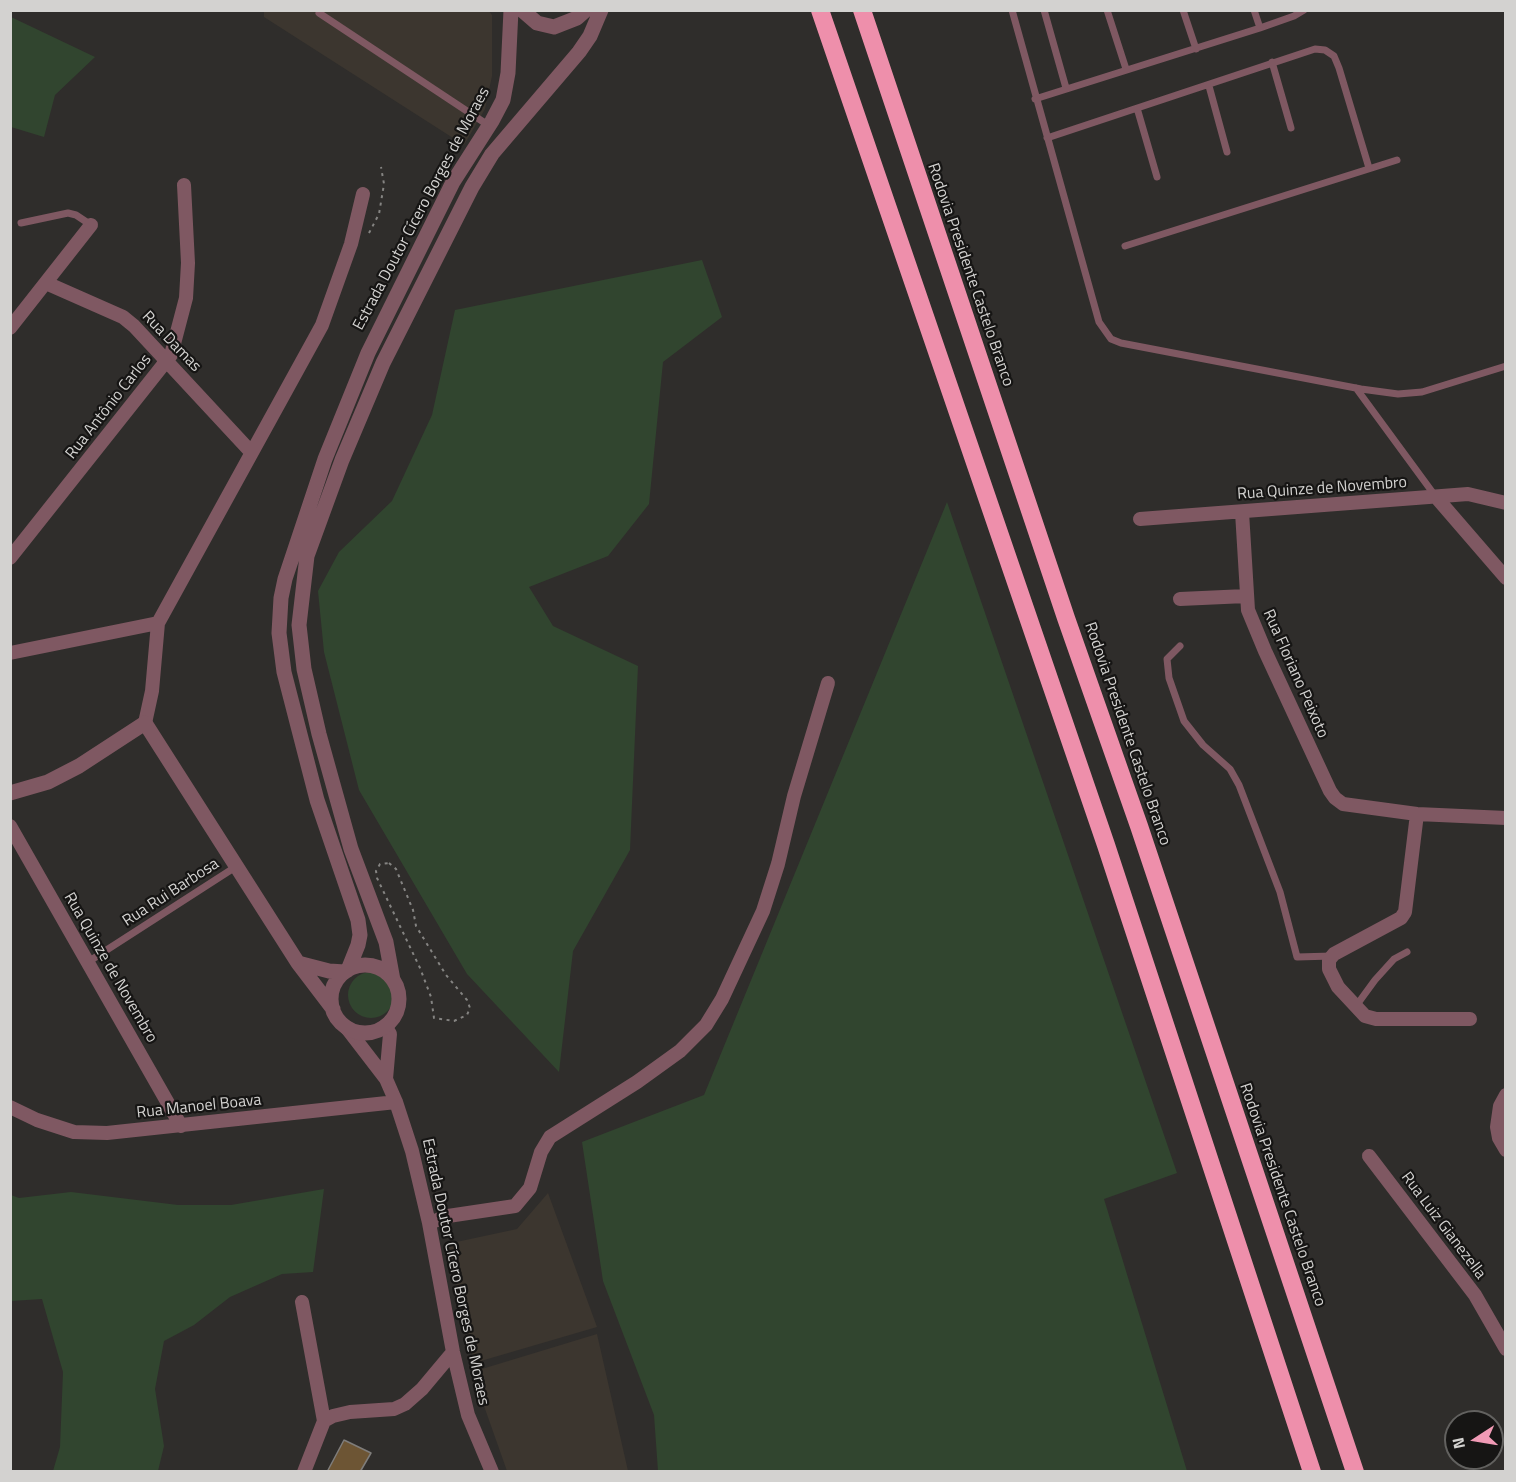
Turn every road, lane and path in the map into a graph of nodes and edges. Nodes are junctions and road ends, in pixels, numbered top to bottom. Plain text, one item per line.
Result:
1 (511, 10) edge
2 (522, 10) edge
3 (586, 10) edge
4 (601, 10) edge
5 (820, 10) edge
6 (862, 10) edge
7 (1012, 10) edge
8 (1044, 10) edge
9 (1107, 10) edge
10 (1184, 10) edge
11 (1254, 10) edge
12 (1304, 10) edge
13 (319, 13) dead end
14 (1260, 28) junction
15 (1196, 49) junction
16 (1272, 62) junction
17 (1126, 69) junction
18 (1209, 86) junction
19 (1066, 88) junction
20 (1035, 99) junction
21 (1137, 108) junction
22 (488, 125) junction
23 (1292, 128) dead end
24 (1047, 138) junction
25 (1227, 152) dead end
26 (1397, 160) dead end
27 (1369, 168) junction
28 (1157, 177) dead end
29 (184, 185) dead end
30 (363, 194) dead end
31 (21, 223) dead end
32 (92, 225) joint
33 (1125, 246) dead end
34 (46, 283) junction
35 (11, 328) edge
36 (166, 361) junction
37 (1506, 366) edge
38 (1356, 388) junction
39 (251, 452) junction
40 (1436, 497) junction
41 (1506, 503) edge
42 (1242, 512) junction
43 (1140, 519) dead end
44 (10, 558) edge
45 (1506, 578) edge
46 (1246, 596) junction
47 (1180, 599) dead end
48 (158, 623) junction
49 (1180, 646) dead end
50 (10, 653) edge
51 (828, 683) dead end
52 (145, 723) junction
53 (10, 793) edge
54 (1417, 814) junction
55 (1506, 818) edge
56 (10, 826) edge
57 (237, 866) junction
58 (1407, 952) dead end
59 (1332, 956) junction
60 (88, 962) junction
61 (298, 963) junction
62 (346, 971) junction
63 (393, 980) junction
64 (1355, 1007) junction
65 (333, 1009) junction
66 (434, 1018) joint
67 (1470, 1019) dead end
68 (385, 1026) junction
69 (346, 1027) junction
70 (386, 1079) junction
71 (1506, 1095) edge
72 (396, 1102) junction
73 (10, 1107) edge
74 (181, 1126) junction
75 (1506, 1149) edge
76 (1369, 1156) dead end
77 (429, 1223) junction
78 (302, 1302) dead end
79 (1506, 1349) edge
80 (453, 1352) junction
81 (324, 1421) junction
82 (304, 1472) edge
83 (492, 1472) edge
84 (1312, 1472) edge
85 (1355, 1472) edge

1 - 22 street, Estrada Doutor Cícero Borges de Moraes
2 - 3 street
4 - 63 street, Estrada Doutor Cícero Borges de Moraes
5 - 84 highway
6 - 85 highway, Rodovia Presidente Castelo Branco
7 - 20 lane
8 - 19 lane
9 - 17 lane
10 - 15 lane
11 - 14 lane
12 - 14 lane
13 - 22 lane
14 - 15 lane
15 - 17 lane
16 - 18 lane
16 - 23 lane
16 - 27 lane
17 - 19 lane
18 - 21 lane
18 - 25 lane
19 - 20 lane
20 - 24 lane
21 - 24 lane
21 - 28 lane
22 - 62 street, Estrada Doutor Cícero Borges de Moraes
24 - 38 lane
26 - 27 lane
27 - 33 lane
29 - 36 street, Rua Antônio Carlos
30 - 39 street
31 - 32 lane
32 - 34 street
34 - 35 street
34 - 36 street, Rua Damas
36 - 39 street, Rua Damas
36 - 44 street, Rua Antônio Carlos
37 - 38 lane
38 - 40 lane
39 - 48 street
40 - 41 street, Rua Quinze de Novembro
40 - 42 street, Rua Quinze de Novembro
40 - 45 street
42 - 43 street, Rua Quinze de Novembro
42 - 46 street, Rua Floriano Peixoto
46 - 47 street
46 - 54 street, Rua Floriano Peixoto
48 - 50 street
48 - 52 street
49 - 59 lane
51 - 77 street
52 - 53 street
52 - 57 street
54 - 55 street
54 - 59 street
56 - 60 street, Rua Quinze de Novembro
57 - 60 lane, Rua Rui Barbosa
57 - 61 street
58 - 64 lane
59 - 64 street
60 - 74 street, Rua Quinze de Novembro
61 - 62 street
61 - 65 street
62 - 63 street
62 - 65 street
63 - 68 street
64 - 67 street
65 - 69 street
66 - 66 path
68 - 69 street
68 - 70 street, Estrada Doutor Cícero Borges de Moraes
69 - 70 street, Estrada Doutor Cícero Borges de Moraes
70 - 72 street, Estrada Doutor Cícero Borges de Moraes
71 - 75 street
72 - 74 street, Rua Manoel Boava
72 - 77 street, Estrada Doutor Cícero Borges de Moraes
73 - 74 street, Rua Manoel Boava
76 - 79 street, Rua Luiz Gianezella
77 - 80 street, Estrada Doutor Cícero Borges de Moraes
78 - 81 street
80 - 81 street
80 - 83 street, Estrada Doutor Cícero Borges de Moraes
81 - 82 street

